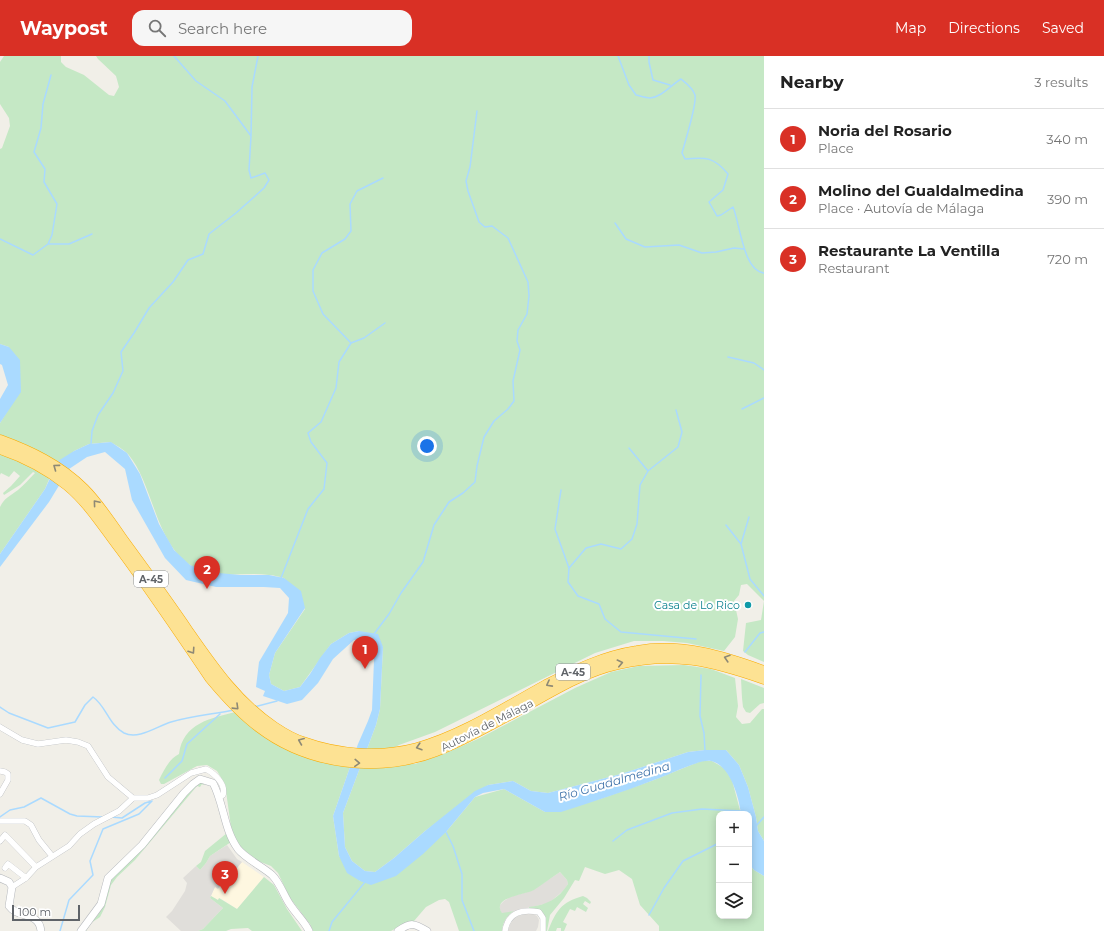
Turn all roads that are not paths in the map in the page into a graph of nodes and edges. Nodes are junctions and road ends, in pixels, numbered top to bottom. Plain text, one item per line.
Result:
1 (3, 445) edge
2 (764, 671) edge
3 (764, 679) edge
4 (0, 727) edge
5 (394, 757) junction
6 (0, 771) edge
7 (0, 794) edge
8 (220, 797) junction
9 (133, 798) junction
10 (0, 821) edge
11 (0, 841) edge
12 (52, 856) junction
13 (36, 867) junction
14 (5, 868) dead end
15 (0, 878) edge
16 (26, 878) junction
17 (12, 887) junction
18 (41, 931) edge
19 (81, 931) edge
20 (309, 931) edge
21 (398, 931) edge
22 (427, 931) edge
23 (505, 931) edge
24 (543, 931) edge

1 - 5 highway, Autovía de Málaga / A-45
2 -> 5 highway, Autovía de Málaga / A-45
5 -> 3 highway, Autovía de Málaga / A-45
4 - 9 street
6 - 7 street
8 - 9 street
8 - 19 street
8 - 20 street
9 - 12 street
10 - 12 street
11 - 13 street
12 - 13 street
13 - 16 street
14 - 16 street
15 - 17 street
16 - 17 street
17 - 18 street
21 - 22 street
23 - 24 street

